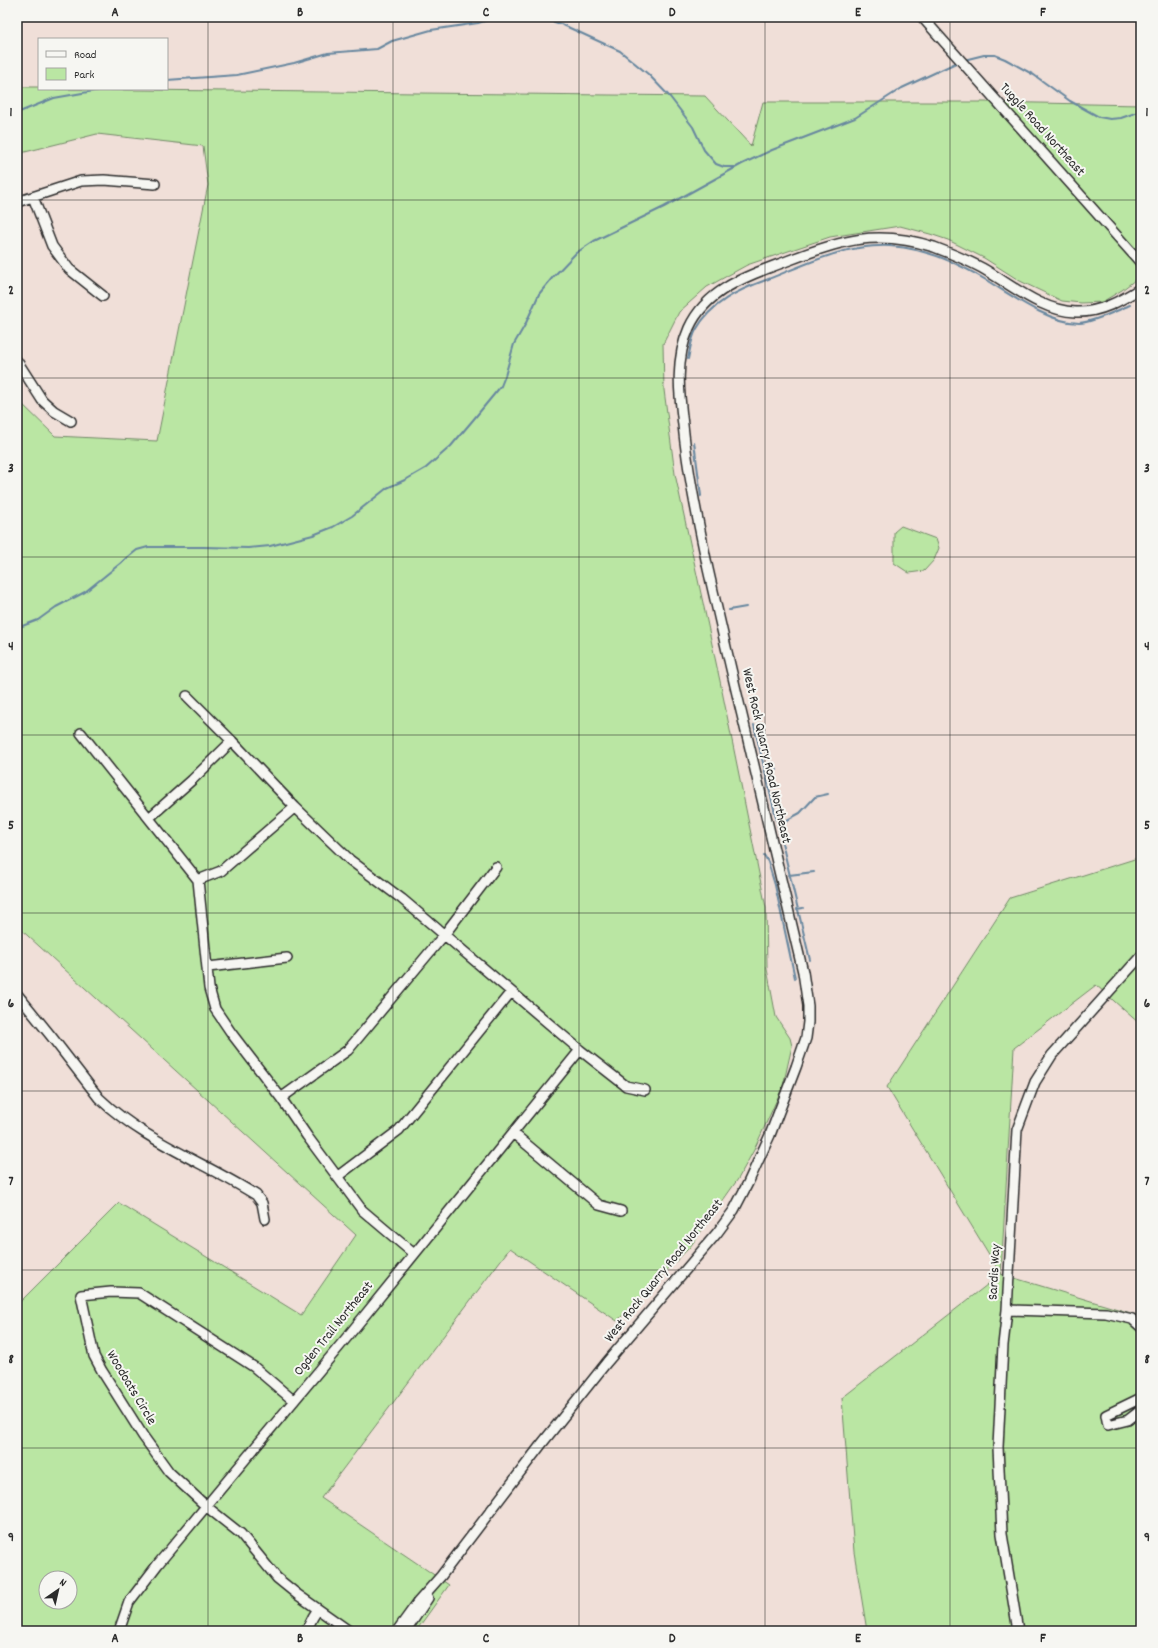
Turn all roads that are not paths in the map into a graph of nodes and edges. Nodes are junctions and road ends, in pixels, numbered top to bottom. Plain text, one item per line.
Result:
1 (922, 17) edge
2 (155, 184) dead end
3 (33, 197) junction
4 (17, 202) edge
5 (1141, 263) edge
6 (1141, 288) edge
7 (103, 296) dead end
8 (17, 362) edge
9 (71, 421) dead end
10 (187, 696) dead end
11 (81, 733) dead end
12 (232, 741) junction
13 (295, 807) junction
14 (149, 818) junction
15 (496, 867) dead end
16 (198, 880) junction
17 (444, 935) junction
18 (1141, 956) edge
19 (288, 958) dead end
20 (208, 967) junction
21 (511, 992) junction
22 (17, 994) edge
23 (580, 1050) junction
24 (645, 1090) dead end
25 (281, 1098) junction
26 (513, 1133) junction
27 (338, 1176) junction
28 (621, 1211) dead end
29 (265, 1219) dead end
30 (414, 1254) junction
31 (1007, 1310) junction
32 (1141, 1328) edge
33 (1141, 1398) edge
34 (294, 1401) junction
35 (1141, 1410) edge
36 (207, 1507) junction
37 (441, 1576) junction
38 (318, 1609) junction
39 (119, 1631) edge
40 (306, 1631) edge
41 (349, 1631) edge
42 (397, 1631) edge
43 (406, 1631) edge
44 (1018, 1631) edge

1 - 5 street, Tuggle Road Northeast
2 - 3 street
3 - 4 street
3 - 7 street
6 - 37 street, West Rock Quarry Road Northeast
8 - 9 street
10 - 12 street
11 - 14 street
12 - 13 street
12 - 14 street
13 - 16 street
13 - 17 street
14 - 16 street
15 - 17 street
16 - 20 street
17 - 21 street
17 - 25 street
18 - 31 street, Sardis Way
19 - 20 street
20 - 25 street
21 - 23 street
21 - 27 street
22 - 29 street
23 - 24 street
23 - 26 street, Ogden Trail Northeast
25 - 27 street
26 - 28 street
26 - 30 street, Ogden Trail Northeast
27 - 30 street
30 - 34 street, Ogden Trail Northeast
31 - 32 street
31 - 44 street, Sardis Way
33 - 35 street
34 - 36 street, Ogden Trail Northeast
34 - 36 street, Woodoats Circle
36 - 38 street, Woodoats Circle
36 - 39 street, Ogden Trail Northeast
37 - 42 street, West Rock Quarry Road Northeast
37 - 43 street, West Rock Quarry Road Northeast
38 - 40 street
38 - 41 street, Woodoats Circle

